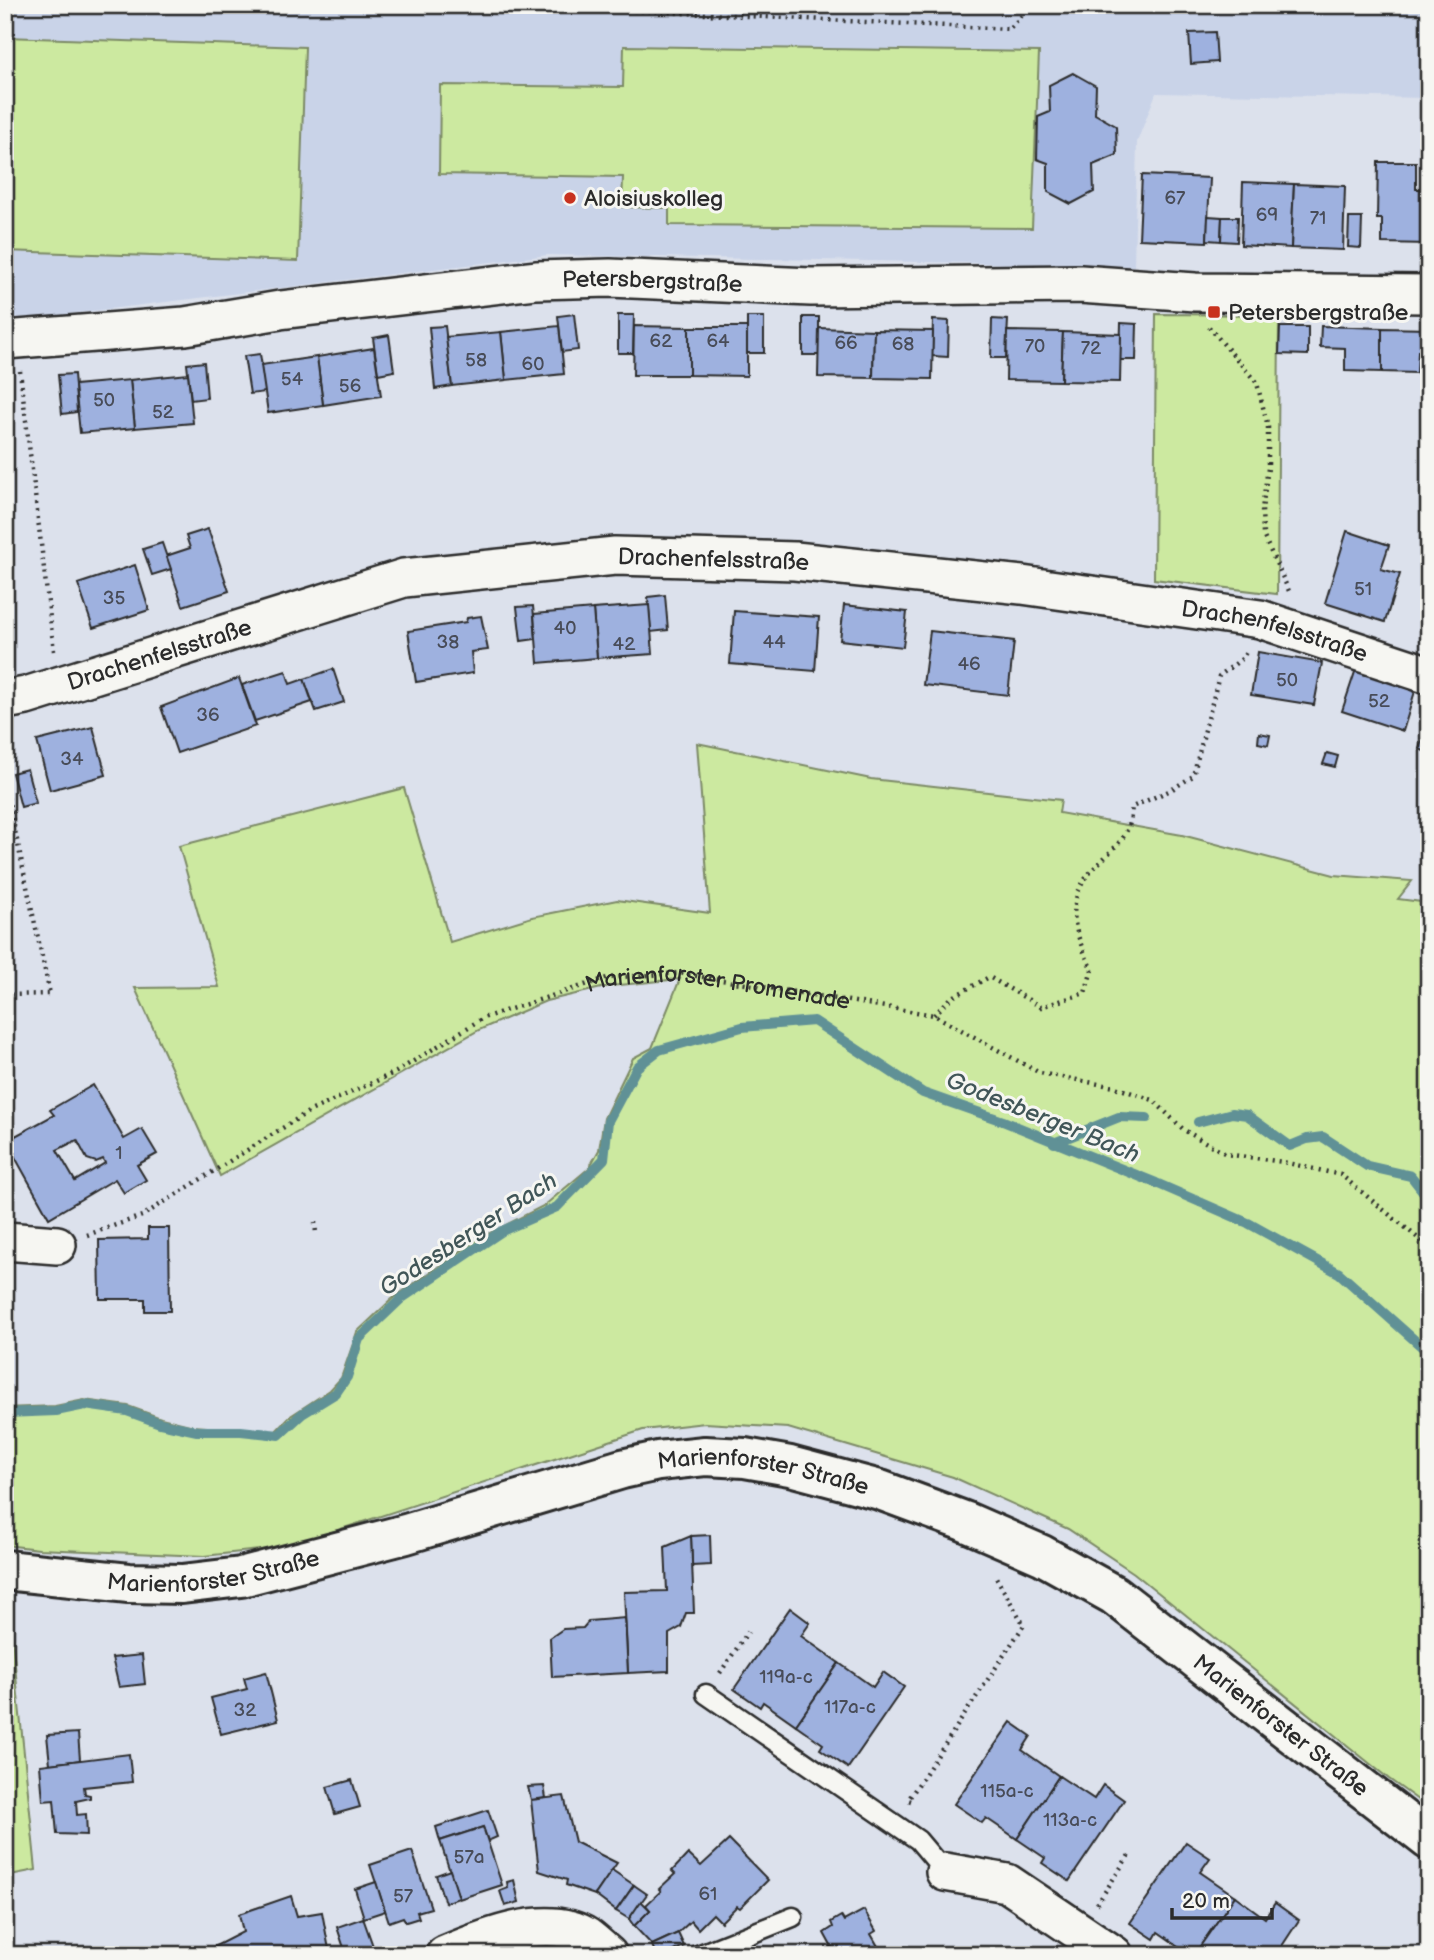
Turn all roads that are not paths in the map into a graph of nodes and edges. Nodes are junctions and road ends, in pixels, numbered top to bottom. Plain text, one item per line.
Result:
1 (1429, 294) edge
2 (13, 355) edge
3 (1429, 675) edge
4 (5, 700) edge
5 (5, 1241) edge
6 (57, 1245) road end
7 (5, 1570) edge
8 (706, 1694) road end
9 (1429, 1840) edge
10 (945, 1872) joint
11 (793, 1917) dead end
12 (445, 1955) edge
13 (608, 1955) edge
14 (698, 1955) edge
15 (1114, 1955) edge

1 - 2 street, Petersbergstraße
3 - 4 street, Drachenfelsstraße
5 - 6 street
7 - 9 main road, Marienforster Straße
8 - 10 lane
10 - 15 street
11 - 14 lane
12 - 13 street

